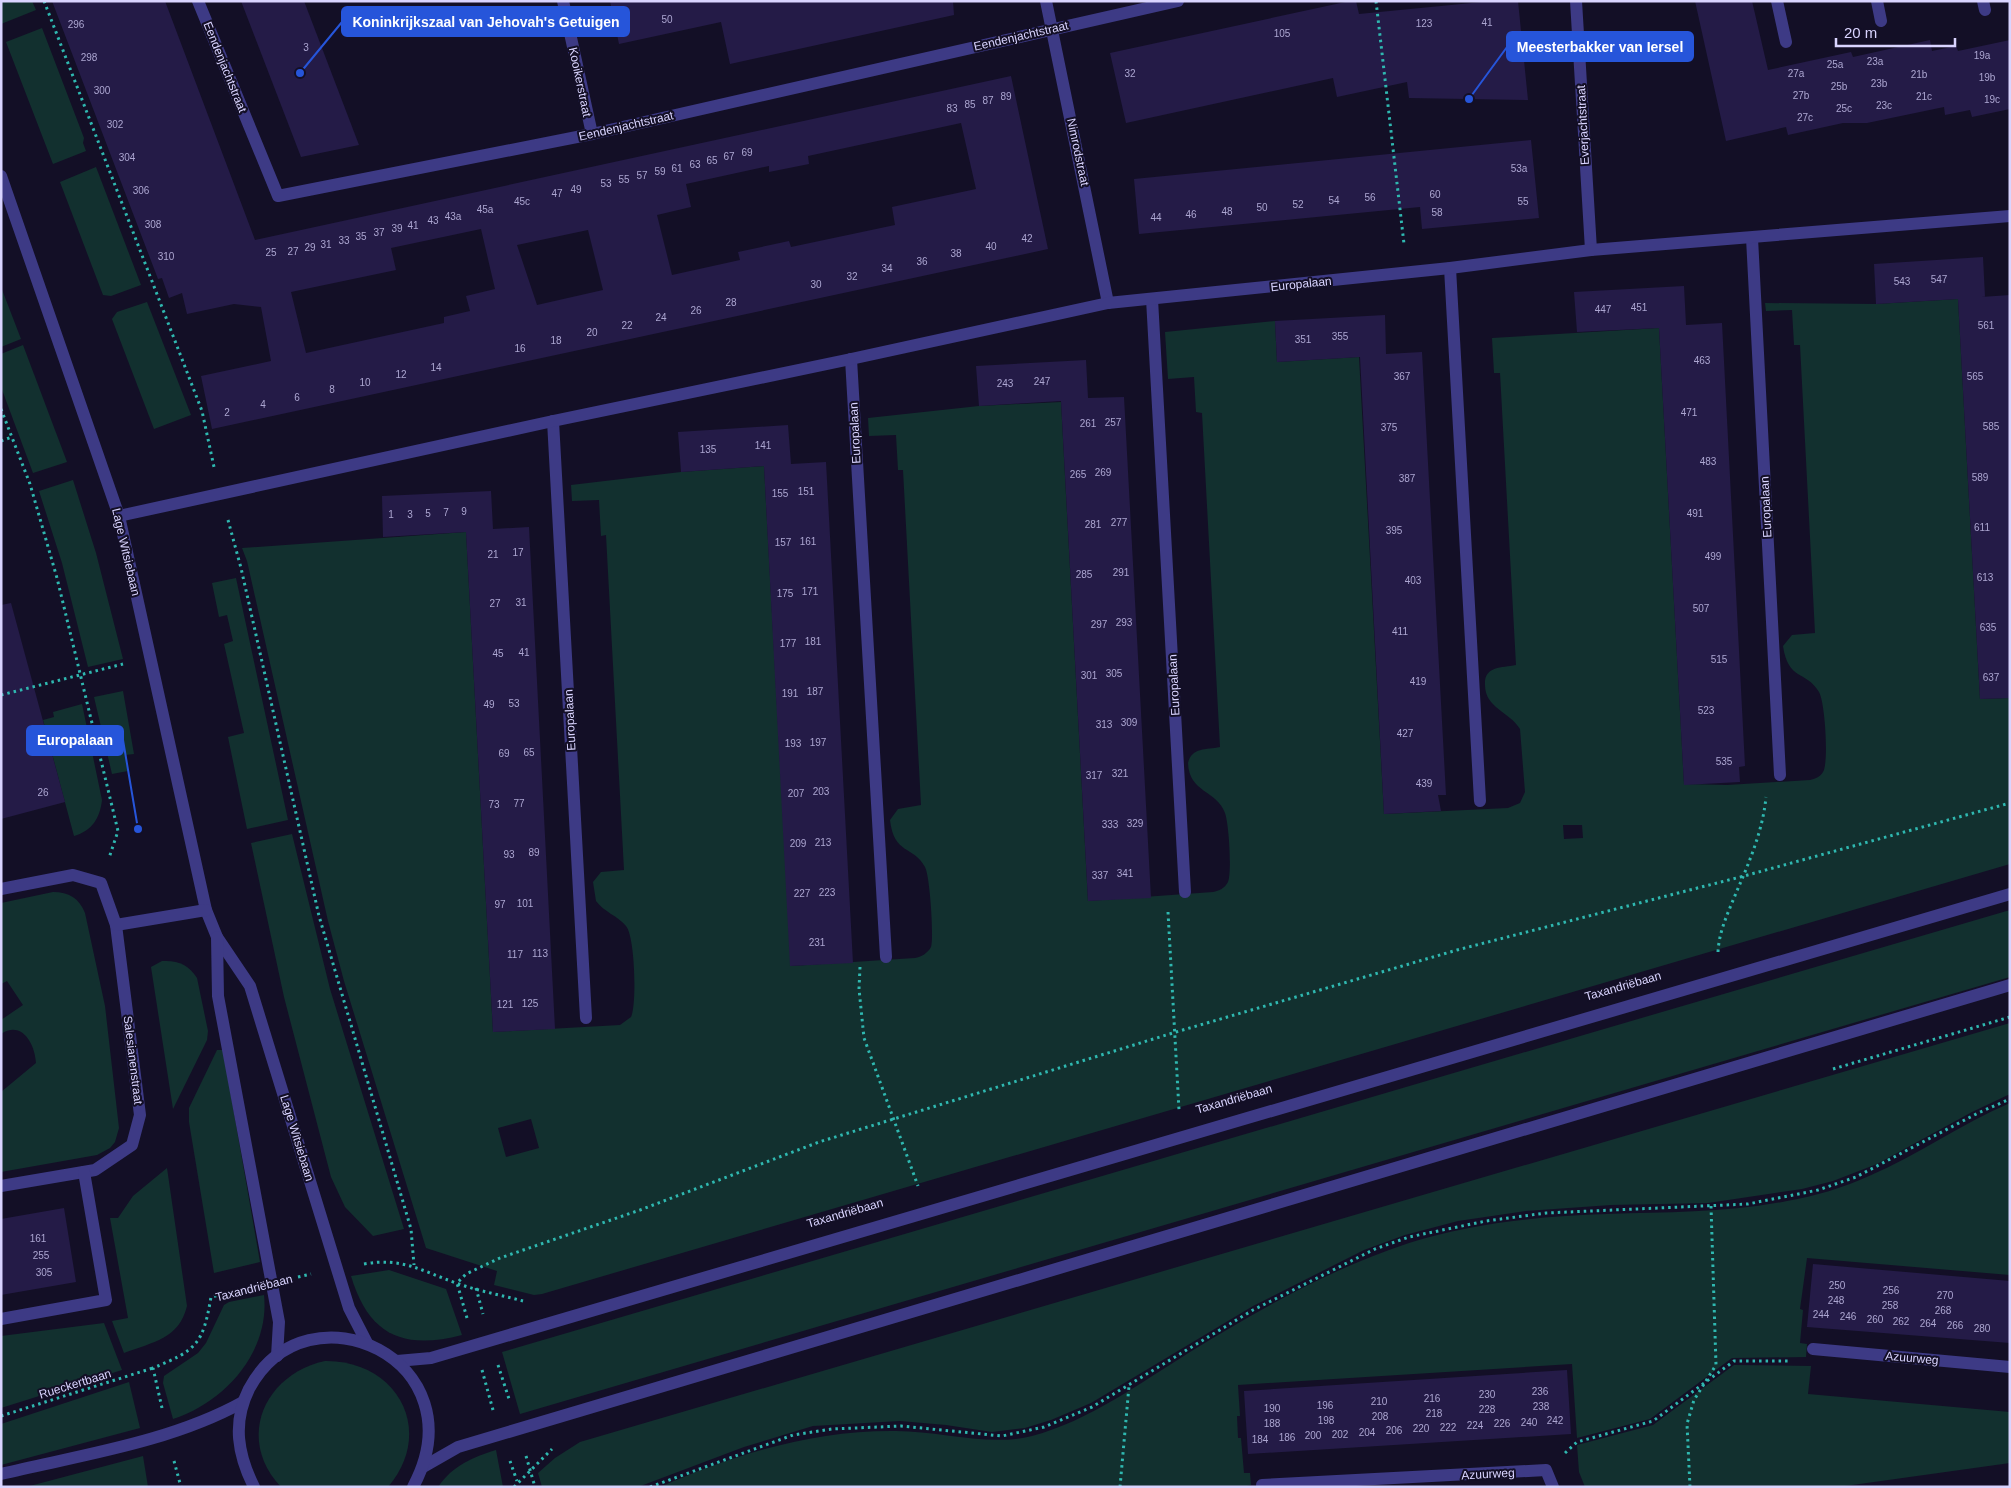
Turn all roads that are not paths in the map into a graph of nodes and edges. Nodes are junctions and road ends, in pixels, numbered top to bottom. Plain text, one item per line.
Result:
1 (198, 1) edge
2 (563, 1) edge
3 (1046, 1) edge
4 (1178, 1) edge
5 (1576, 1) edge
6 (1777, 1) edge
7 (1877, 1) edge
8 (1881, 21) dead end
9 (1052, 28) junction
10 (1786, 42) dead end
11 (592, 134) junction
12 (1, 176) edge
13 (2010, 216) edge
14 (1752, 238) junction
15 (1591, 250) junction
16 (1450, 268) junction
17 (1152, 299) junction
18 (1108, 303) junction
19 (851, 359) junction
20 (553, 421) junction
21 (119, 516) junction
22 (1780, 775) road end
23 (1480, 801) dead end
24 (1, 889) edge
25 (1185, 892) road end
26 (2010, 894) edge
27 (206, 910) junction
28 (116, 925) junction
29 (217, 937) junction
30 (886, 957) road end
31 (2010, 984) edge
32 (586, 1018) dead end
33 (84, 1172) junction
34 (1, 1186) edge
35 (1, 1319) edge
36 (367, 1344) junction
37 (1813, 1349) road end
38 (277, 1356) junction
39 (397, 1361) junction
40 (2010, 1367) edge
41 (243, 1402) junction
42 (423, 1467) junction
43 (1, 1474) edge
44 (1262, 1485) dead end
45 (254, 1487) edge
46 (413, 1487) edge
47 (1553, 1487) edge

1 - 11 street, Eendenjachtstraat
2 - 11 street, Kooikerstraat
3 - 9 street, Nimrodstraat
4 - 9 street, Eendenjachtstraat
5 - 15 street, Everjachtstraat
6 - 10 street
7 - 8 street
9 - 11 street, Eendenjachtstraat
9 - 18 street, Nimrodstraat
12 - 21 street, Lage Witsiebaan
13 - 14 street, Europalaan
14 - 15 street, Europalaan
14 - 22 street, Europalaan
15 - 16 street, Europalaan
16 - 17 street, Europalaan
16 - 23 street
17 - 18 street, Europalaan
17 - 25 street, Europalaan
18 - 19 street, Europalaan
19 - 20 street, Europalaan
19 - 30 street, Europalaan
20 - 21 street, Europalaan
20 - 32 street, Europalaan
21 - 27 street, Lage Witsiebaan
24 - 28 street, Salesianenstraat
26 - 39 street, Taxandriëbaan
27 - 28 street
27 - 29 street, Lage Witsiebaan
28 - 33 street, Salesianenstraat
29 - 36 street, Lage Witsiebaan
29 - 38 street, Lage Witsiebaan
31 - 42 street
33 - 34 street, Salesianenstraat
33 - 35 street
36 - 38 street
36 - 39 street
37 - 40 street, Azuurweg
38 - 41 street
39 - 42 street
41 - 43 street
41 - 45 street
42 - 46 street
44 - 47 street, Azuurweg

